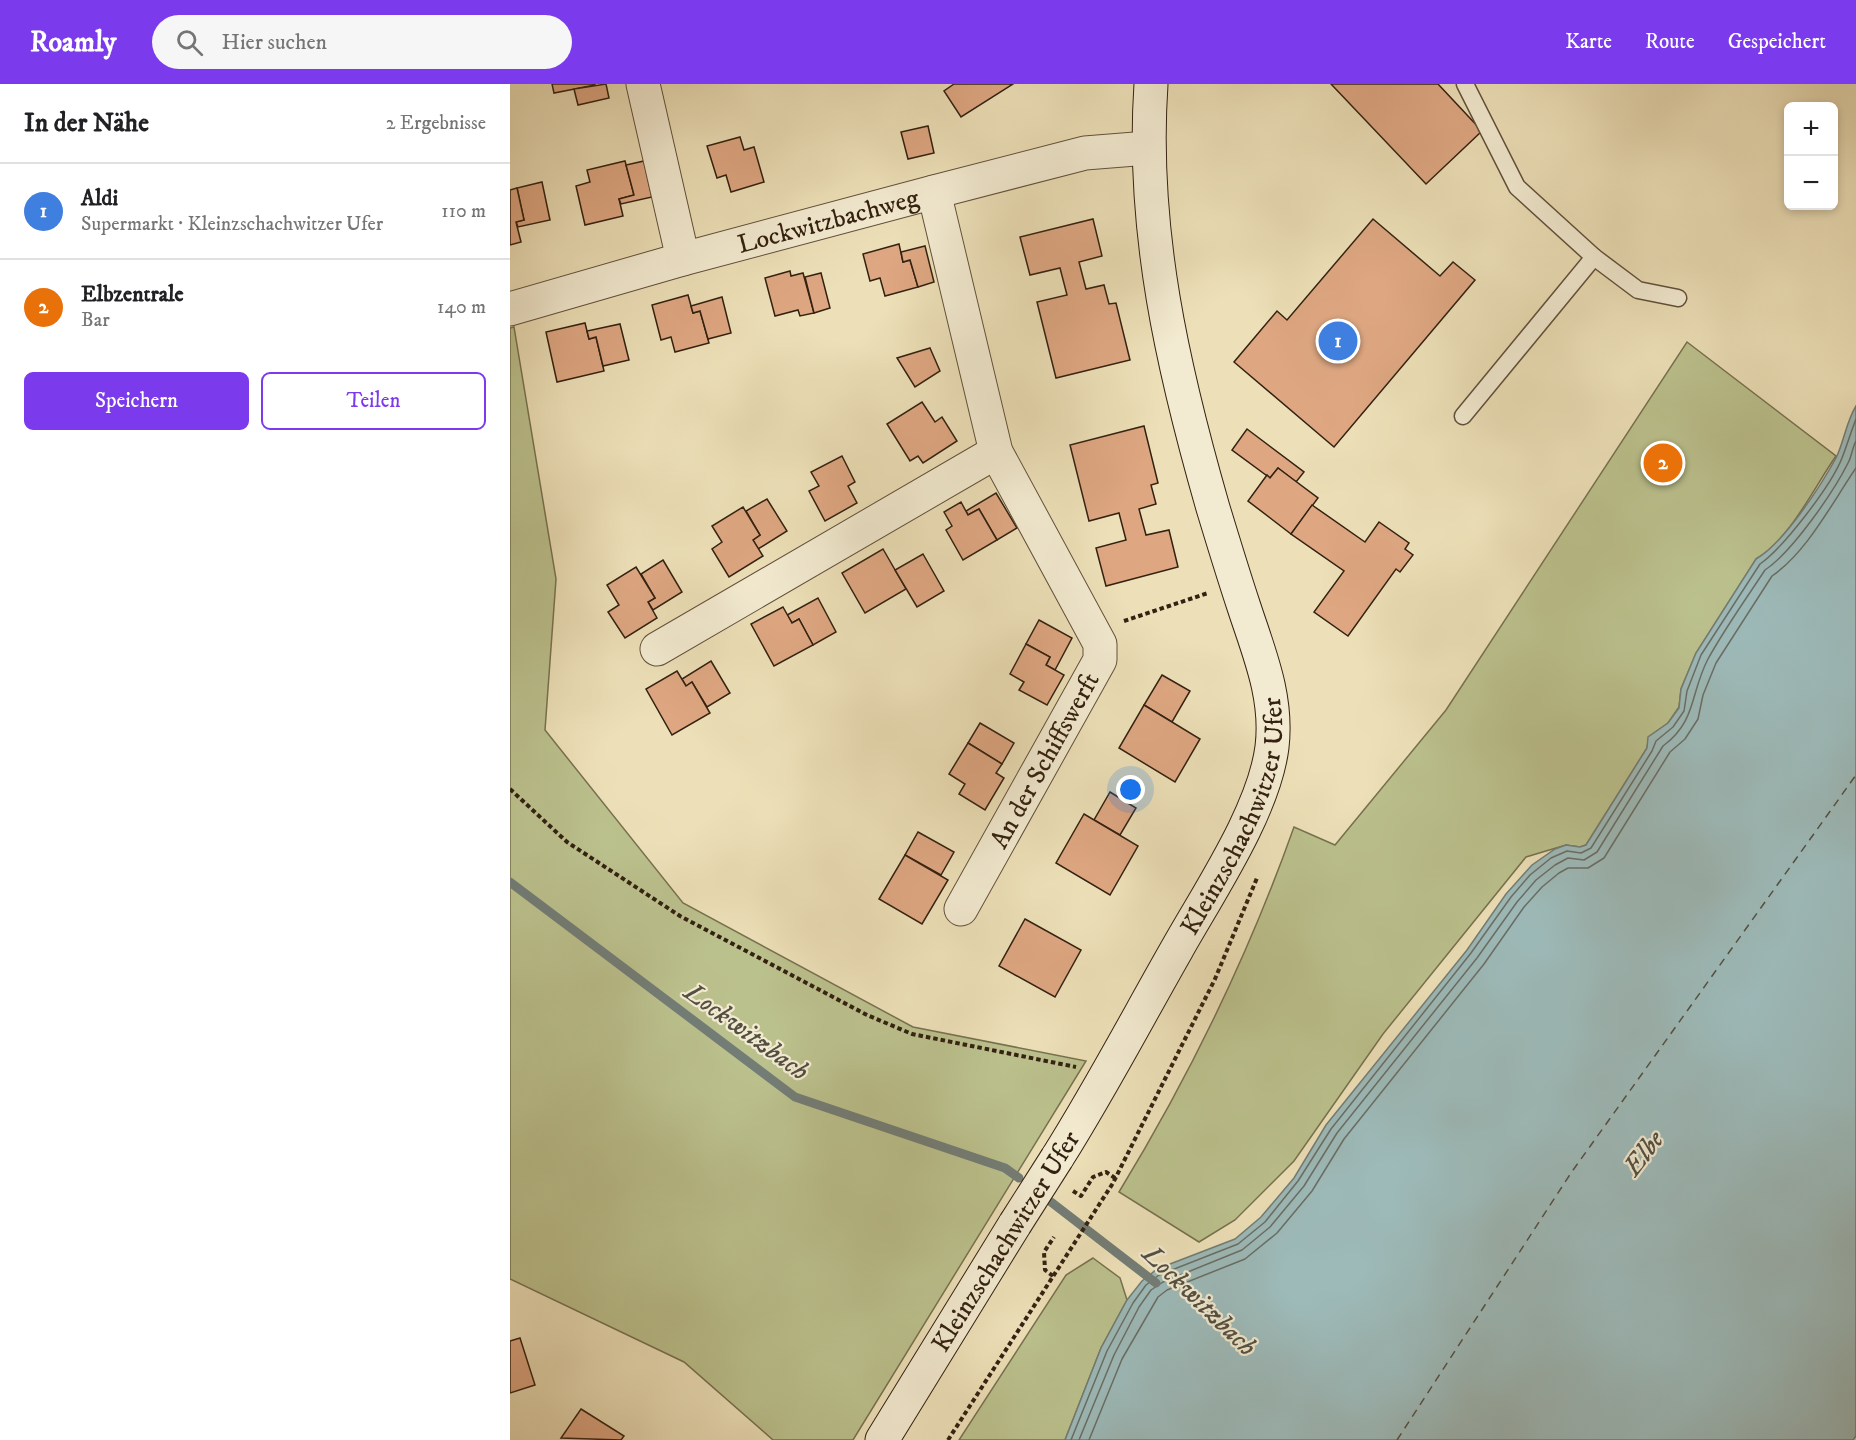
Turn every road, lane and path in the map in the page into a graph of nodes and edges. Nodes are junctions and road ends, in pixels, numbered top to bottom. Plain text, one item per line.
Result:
1 (643, 84) edge
2 (1151, 84) edge
3 (1465, 84) edge
4 (1148, 148) junction
5 (934, 192) junction
6 (1594, 257) junction
7 (683, 259) junction
8 (1678, 298) dead end
9 (510, 309) edge
10 (1463, 416) dead end
11 (996, 452) junction
12 (1236, 584) junction
13 (1095, 631) junction
14 (657, 649) dead end
15 (510, 789) edge
16 (1260, 872) dead end
17 (961, 909) dead end
18 (1101, 1084) junction
19 (1114, 1180) junction
20 (1081, 1196) dead end
21 (1054, 1237) dead end
22 (1053, 1276) junction
23 (882, 1440) edge
24 (948, 1440) edge

1 - 7 street
2 - 4 street, Kleinzschachwitzer Ufer
3 - 6 lane
4 - 5 street, Lockwitzbachweg
4 - 12 street, Kleinzschachwitzer Ufer
5 - 7 street, Lockwitzbachweg
5 - 11 street, An der Schiffswerft
6 - 8 lane
6 - 10 lane
7 - 9 street, Lockwitzbachweg
11 - 13 street, An der Schiffswerft
11 - 14 street
12 - 13 path
12 - 18 street, Kleinzschachwitzer Ufer
13 - 17 street, An der Schiffswerft
15 - 18 path
16 - 19 path
18 - 23 street, Kleinzschachwitzer Ufer, bridge
19 - 20 path
19 - 22 path
21 - 22 path
22 - 24 path

